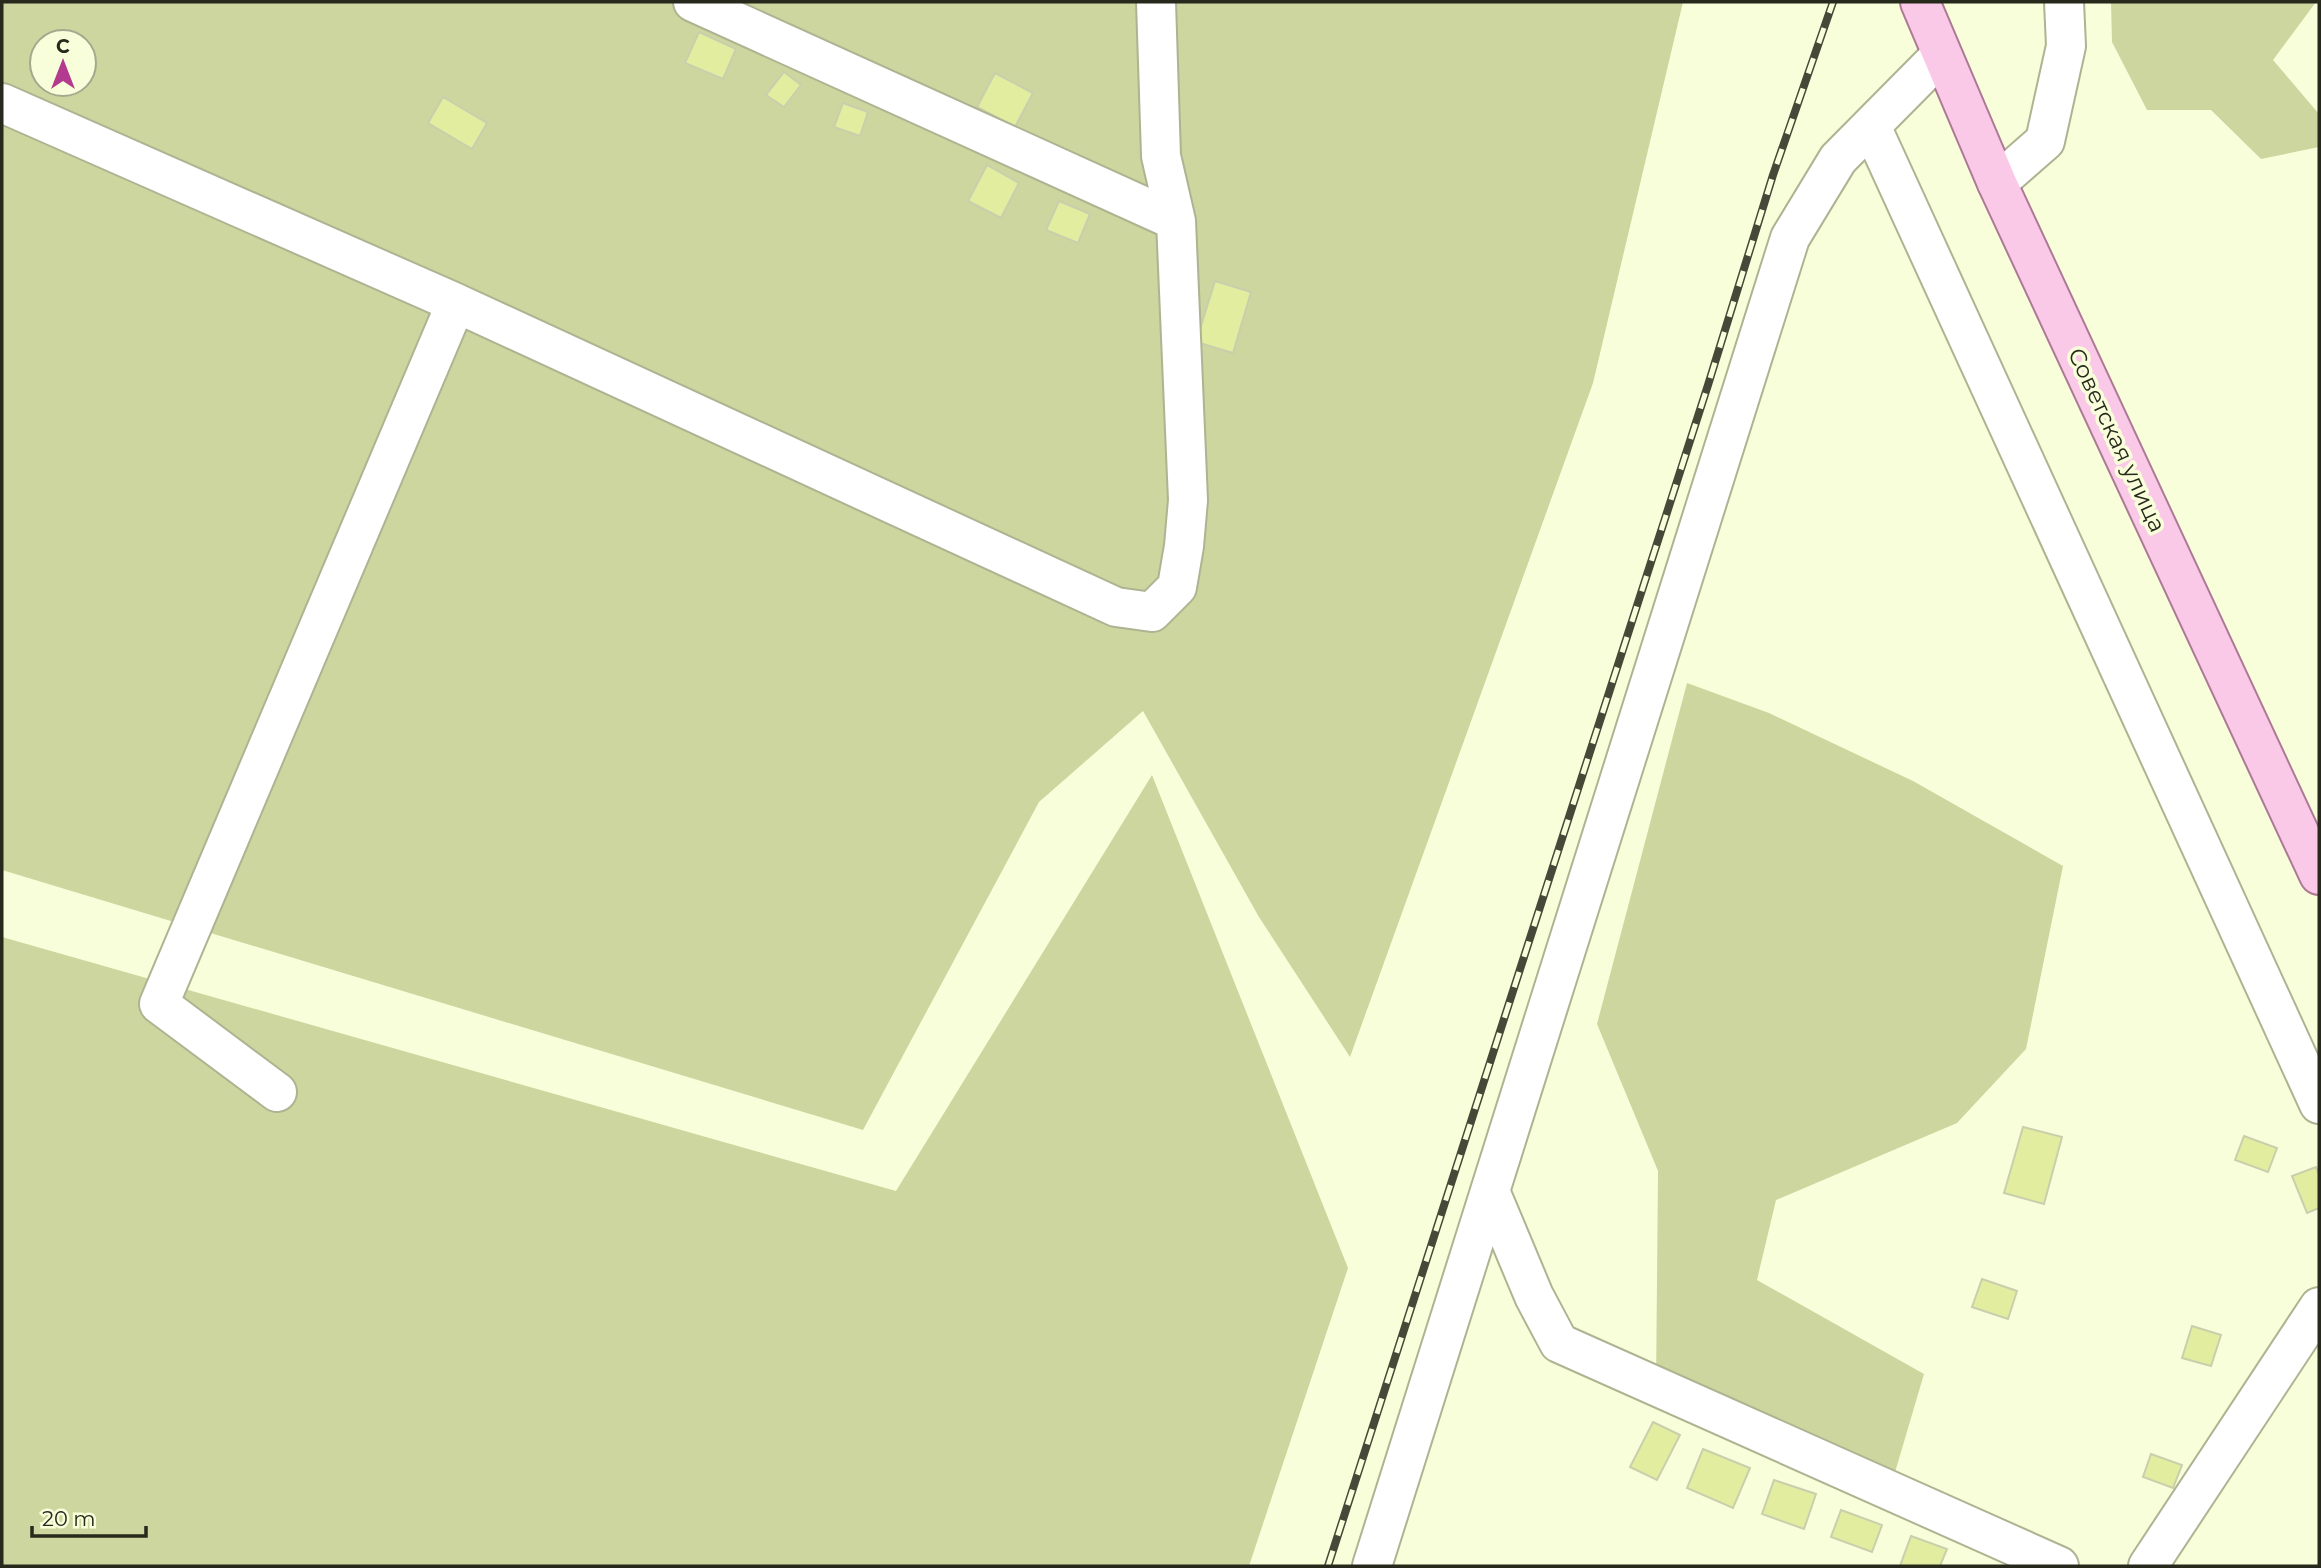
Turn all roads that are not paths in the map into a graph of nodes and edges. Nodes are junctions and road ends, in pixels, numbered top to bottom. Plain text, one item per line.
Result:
1 (693, 2) edge
2 (1156, 2) edge
3 (1920, 2) edge
4 (2064, 2) edge
5 (1941, 55) junction
6 (2, 103) edge
7 (1871, 126) junction
8 (1997, 183) junction
9 (1176, 221) junction
10 (457, 303) junction
11 (2319, 875) edge
12 (276, 1092) dead end
13 (2319, 1104) edge
14 (1490, 1191) junction
15 (2319, 1307) edge
16 (1372, 1566) edge
17 (2059, 1566) edge
18 (2148, 1566) edge

1 - 9 street
2 - 9 street
3 - 5 main road, Советская улица
4 - 8 street
5 - 7 street
5 - 8 main road, Советская улица
6 - 10 street
7 - 13 street
7 - 14 street
8 - 11 main road, Советская улица
9 - 10 street
10 - 12 street
14 - 16 street
14 - 17 street
15 - 18 street

